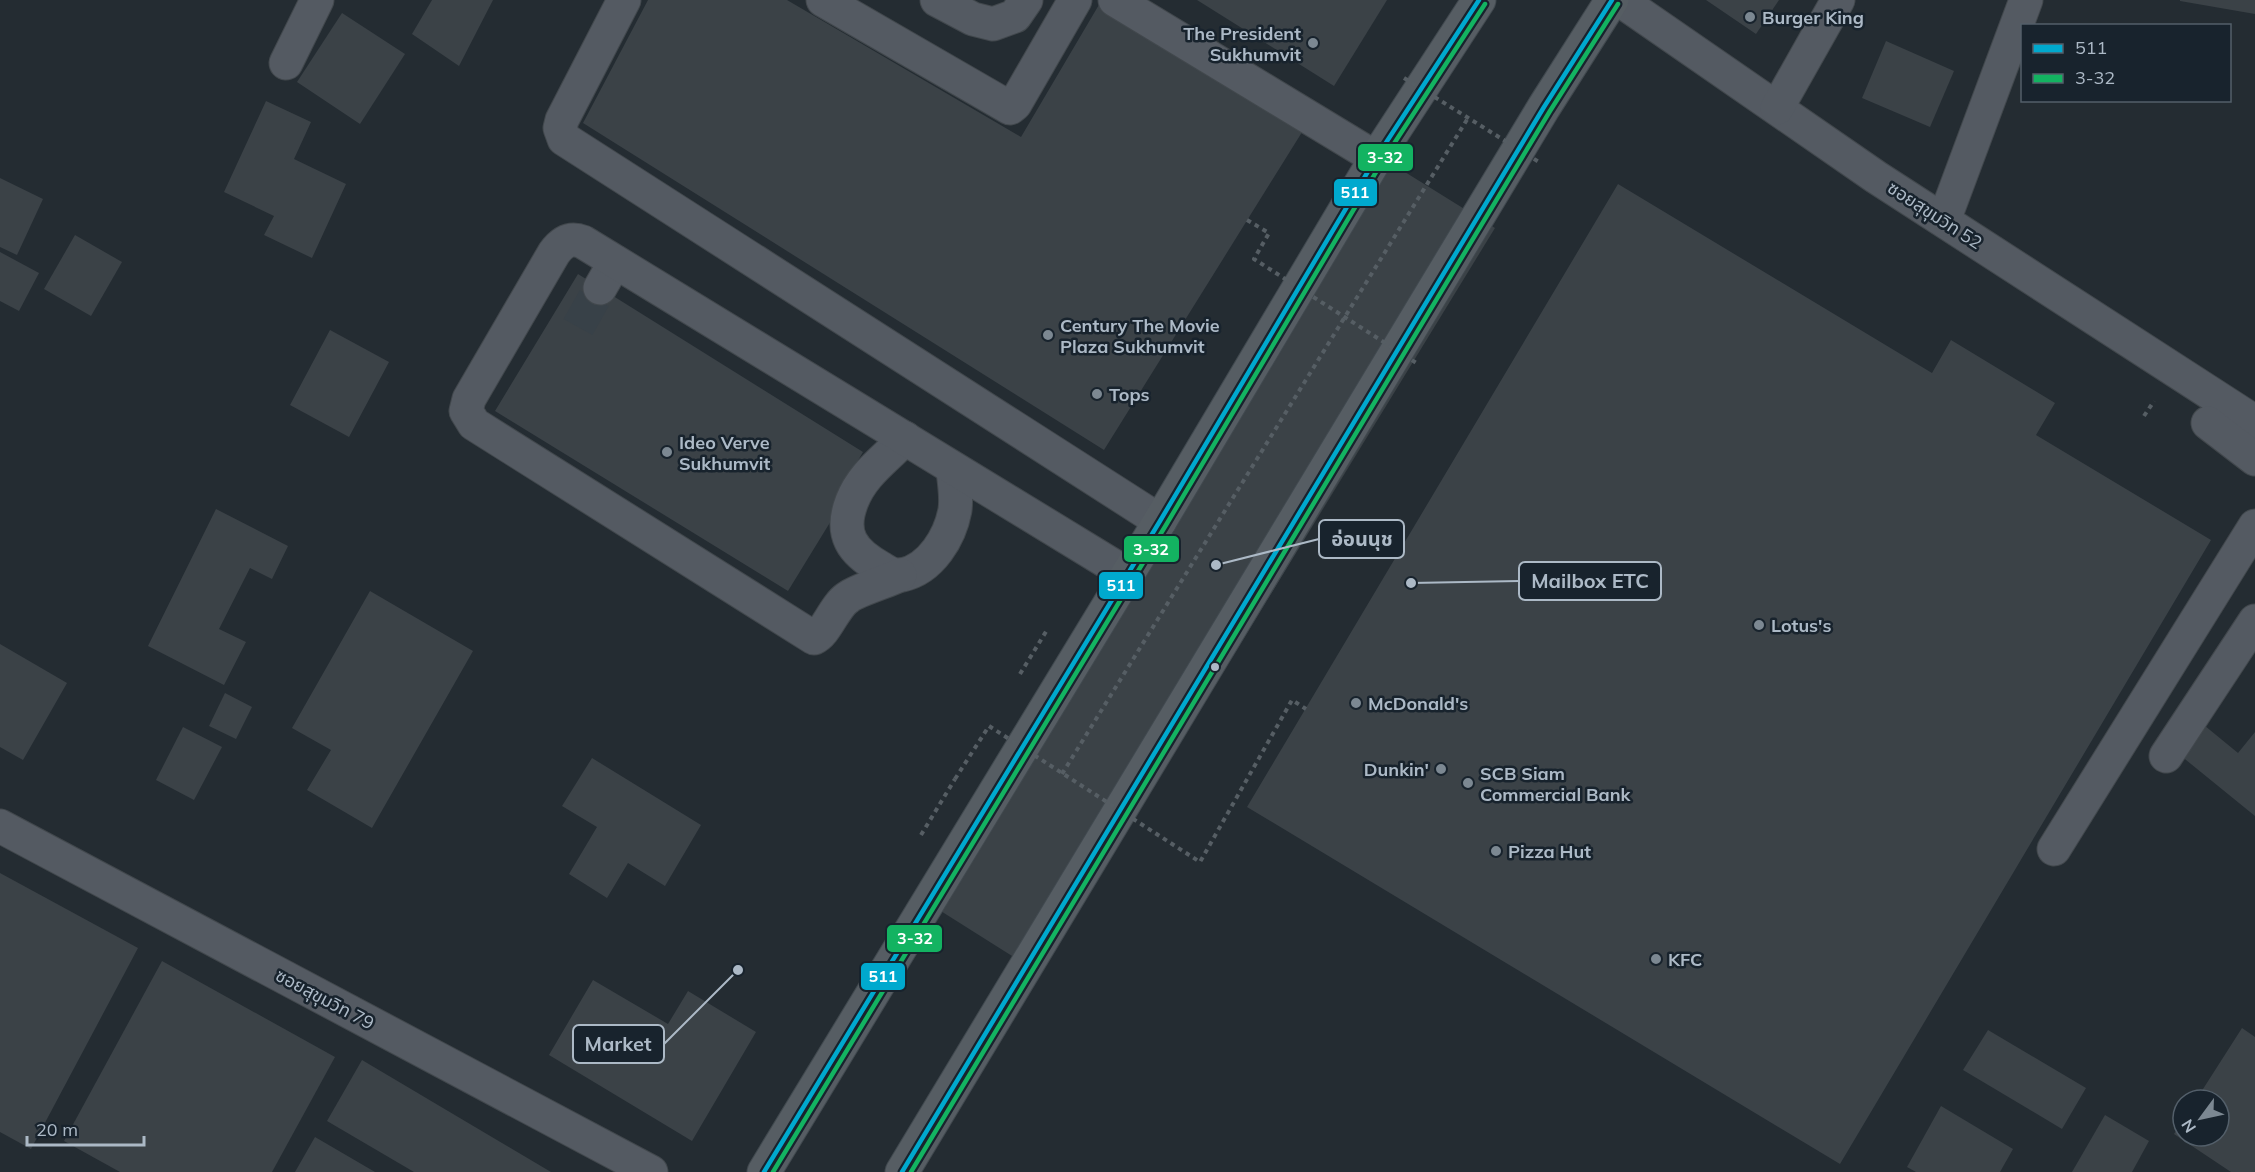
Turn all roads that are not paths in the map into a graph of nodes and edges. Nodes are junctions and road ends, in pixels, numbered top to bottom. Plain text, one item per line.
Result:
1 (316, 0) edge
2 (624, 0) edge
3 (823, 0) edge
4 (937, 0) edge
5 (1026, 0) edge
6 (1075, 0) edge
7 (1115, 0) edge
8 (1479, 0) edge
9 (1612, 0) edge
10 (1620, 0) edge
11 (1839, 0) edge
12 (2026, 0) edge
13 (286, 63) dead end
14 (1777, 108) junction
15 (1376, 158) junction
16 (1944, 220) junction
17 (2255, 422) edge
18 (2208, 423) dead end
19 (905, 438) junction
20 (2255, 459) edge
21 (953, 469) junction
22 (1160, 521) junction
23 (2255, 526) edge
24 (1127, 574) junction
25 (900, 575) junction
26 (2255, 621) edge
27 (2166, 756) dead end
28 (0, 826) edge
29 (2054, 849) dead end
30 (651, 1172) edge
31 (764, 1172) edge
32 (902, 1172) edge

1 - 13 street
2 - 22 street
3 - 6 street
4 - 5 street
7 - 15 street
8 - 15 main road
9 - 32 main road
10 - 14 street, ซอยสุขุมวิท 52
11 - 14 street
12 - 16 street
14 - 16 street, ซอยสุขุมวิท 52
15 - 22 main road
16 - 17 street, ซอยสุขุมวิท 52
18 - 20 street
19 - 21 street
19 - 25 street
19 - 25 street
21 - 24 street
21 - 25 street
22 - 24 main road
23 - 29 street
24 - 31 main road
26 - 27 street
28 - 30 street, ซอยสุขุมวิท 79

